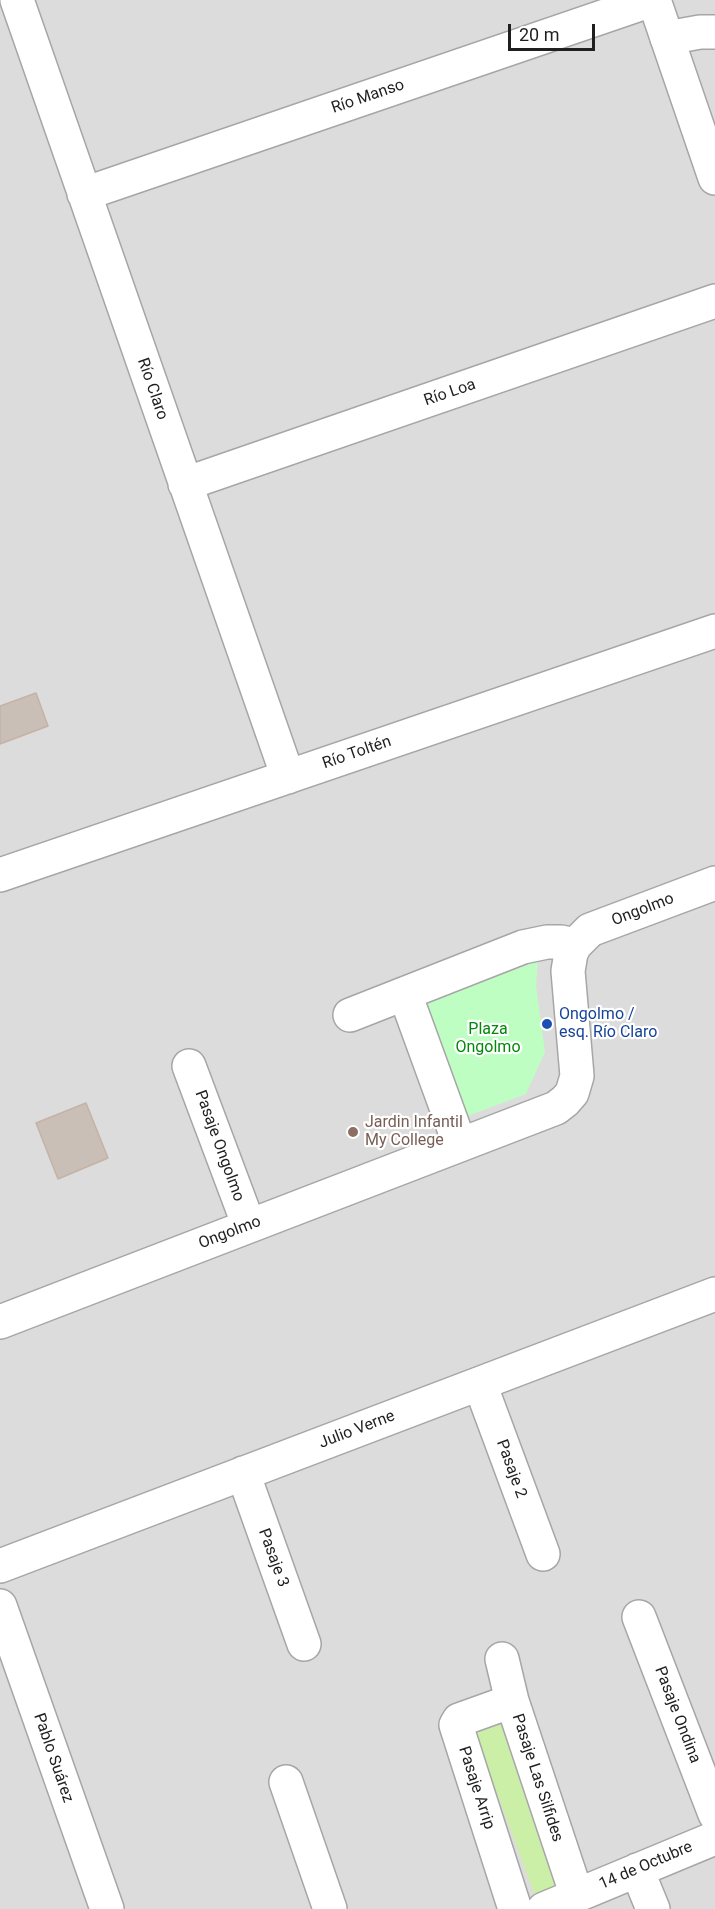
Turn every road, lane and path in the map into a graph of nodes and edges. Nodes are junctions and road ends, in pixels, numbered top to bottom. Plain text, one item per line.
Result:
1 (17, 0) edge
2 (653, 0) edge
3 (715, 32) edge
4 (667, 38) junction
5 (715, 178) edge
6 (84, 194) junction
7 (715, 302) edge
8 (185, 484) junction
9 (715, 631) edge
10 (288, 777) junction
11 (0, 875) edge
12 (715, 883) edge
13 (575, 945) junction
14 (405, 994) junction
15 (350, 1015) dead end
16 (189, 1066) dead end
17 (460, 1145) junction
18 (249, 1226) junction
19 (715, 1296) edge
20 (0, 1322) edge
21 (480, 1384) junction
22 (243, 1473) junction
23 (543, 1554) dead end
24 (0, 1566) edge
25 (0, 1606) edge
26 (639, 1617) dead end
27 (304, 1644) dead end
28 (502, 1659) dead end
29 (512, 1701) junction
30 (286, 1782) dead end
31 (715, 1814) edge
32 (715, 1838) edge
33 (637, 1870) junction
34 (577, 1896) junction
35 (107, 1909) edge
36 (330, 1909) edge
37 (515, 1909) edge
38 (544, 1909) edge
39 (653, 1909) edge

1 - 6 street, Río Claro
2 - 4 street
2 - 6 street, Río Manso
3 - 4 street
4 - 5 street
6 - 8 street, Río Claro
7 - 8 street, Río Loa
8 - 10 street, Río Claro
9 - 10 street, Río Toltén
10 - 11 street, Río Toltén
12 - 13 street, Ongolmo
13 - 14 street
13 - 17 street, Ongolmo
14 - 15 street
14 - 17 street
16 - 18 street, Pasaje Ongolmo
17 - 18 street, Ongolmo
18 - 20 street, Ongolmo
19 - 21 street, Julio Verne
21 - 22 street, Julio Verne
21 - 23 street, Pasaje 2
22 - 24 street, Julio Verne
22 - 27 street, Pasaje 3
25 - 35 street, Pablo Suárez
26 - 31 street, Pasaje Ondina
28 - 29 street, Pasaje Las Silfides
29 - 34 street, Pasaje Las Silfides
29 - 37 street, Pasaje Arrip
30 - 36 street
32 - 33 street, 14 de Octubre
33 - 34 street, 14 de Octubre
33 - 39 street
34 - 38 street, 14 de Octubre

